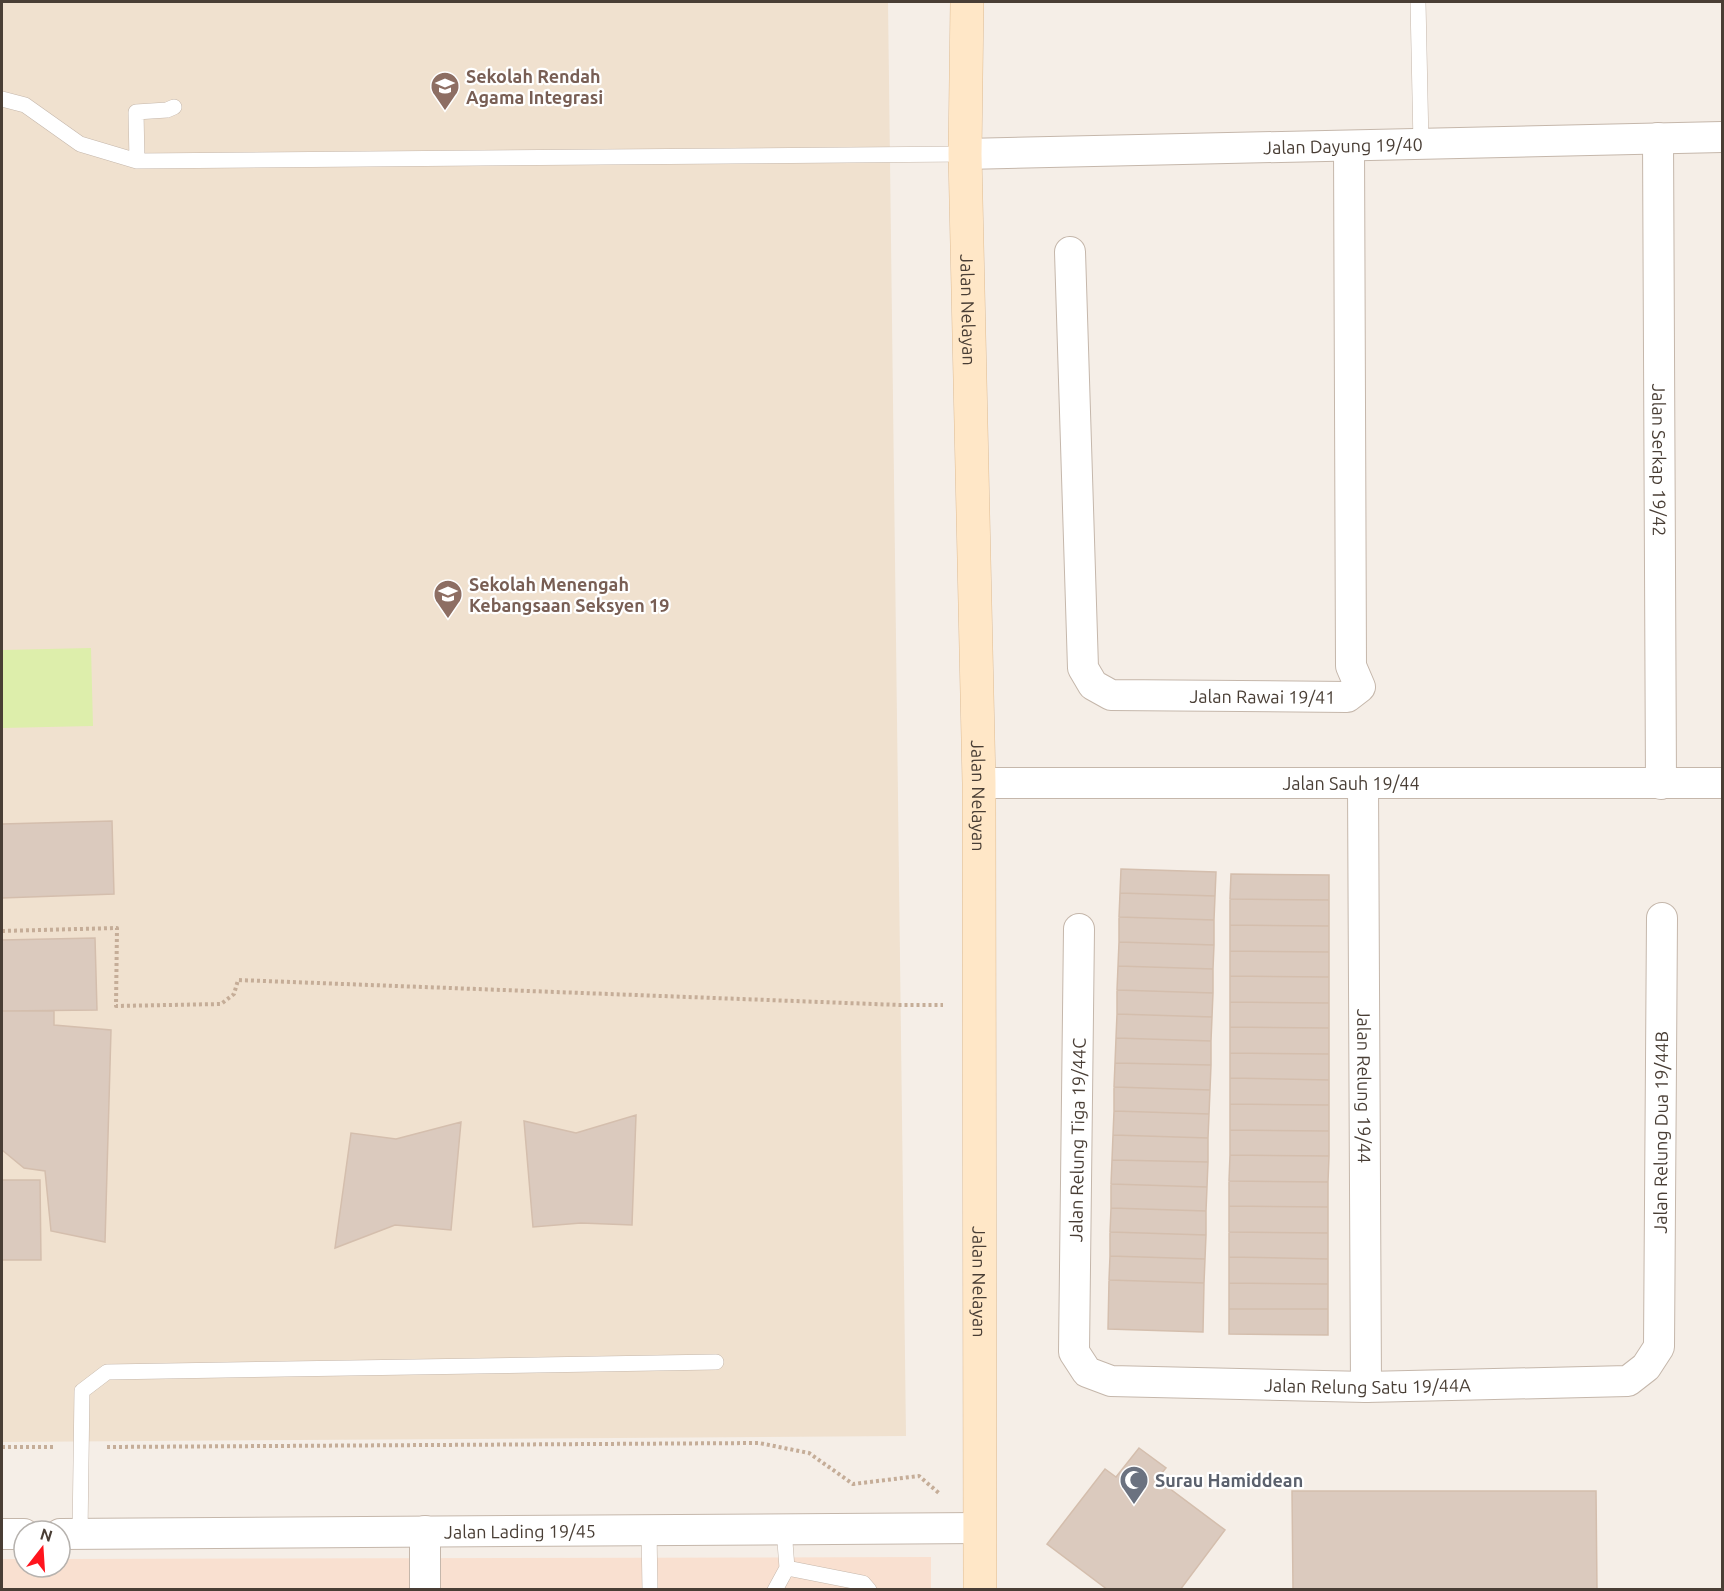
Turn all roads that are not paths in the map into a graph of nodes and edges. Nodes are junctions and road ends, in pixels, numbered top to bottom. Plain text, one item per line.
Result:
1 (967, 2) edge
2 (1418, 2) edge
3 (2, 99) edge
4 (174, 107) dead end
5 (1722, 137) edge
6 (1658, 138) junction
7 (1422, 144) junction
8 (1349, 146) junction
9 (965, 154) junction
10 (137, 161) junction
11 (1070, 252) dead end
12 (979, 783) junction
13 (1661, 783) junction
14 (1722, 783) edge
15 (1363, 784) junction
16 (1662, 918) dead end
17 (1079, 929) dead end
18 (1659, 1347) joint
19 (1074, 1352) joint
20 (716, 1362) dead end
21 (1366, 1387) junction
22 (72, 1519) edge
23 (980, 1527) junction
24 (784, 1529) junction
25 (650, 1530) junction
26 (425, 1531) junction
27 (72, 1534) edge
28 (787, 1568) junction
29 (818, 1573) junction
30 (425, 1590) edge
31 (651, 1590) edge
32 (775, 1590) edge
33 (819, 1590) edge
34 (869, 1590) edge
35 (980, 1590) edge

1 - 9 street, Jalan Nelayan
2 - 7 lane
3 - 10 lane
4 - 10 lane
5 - 6 street, Jalan Dayung 19/40
6 - 7 street, Jalan Dayung 19/40
6 - 13 street, Jalan Serkap 19/42
7 - 8 street, Jalan Dayung 19/40
8 - 9 street, Jalan Dayung 19/40
8 - 11 street, Jalan Rawai 19/41
9 - 10 lane
9 - 12 street, Jalan Nelayan
12 - 15 street, Jalan Sauh 19/44
12 - 23 street, Jalan Nelayan
13 - 14 street, Jalan Sauh 19/44
13 - 15 street, Jalan Sauh 19/44
15 - 21 street, Jalan Relung 19/44
16 - 18 street, Jalan Relung Dua 19/44B
17 - 19 street, Jalan Relung Tiga 19/44C
18 - 21 street, Jalan Relung Satu 19/44A
19 - 21 street, Jalan Relung Satu 19/44A
20 - 22 lane
23 - 24 street, Jalan Lading 19/45
23 - 35 street, Jalan Nelayan
24 - 25 street, Jalan Lading 19/45
24 - 28 lane
25 - 26 street, Jalan Lading 19/45
25 - 31 lane
26 - 27 street, Jalan Lading 19/45
26 - 30 street
28 - 29 lane
28 - 32 lane
29 - 33 lane
29 - 34 lane

